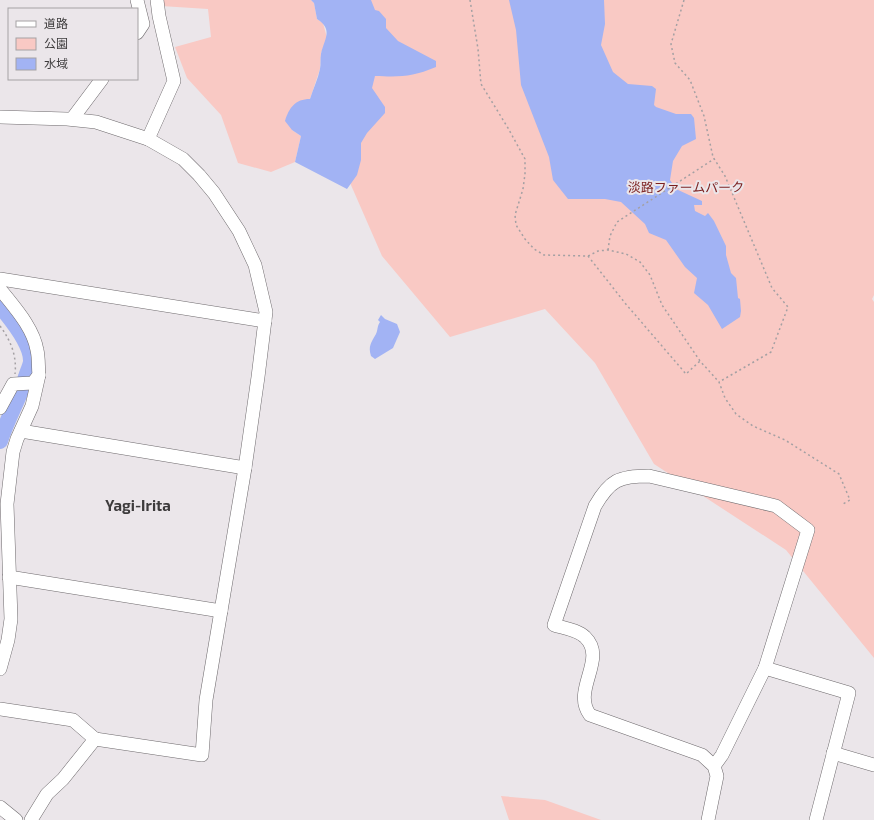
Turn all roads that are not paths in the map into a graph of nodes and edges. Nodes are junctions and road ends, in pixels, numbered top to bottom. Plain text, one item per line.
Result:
1 (137, 0) edge
2 (157, 0) edge
3 (138, 32) edge
4 (101, 80) edge
5 (0, 117) edge
6 (72, 119) junction
7 (148, 139) junction
8 (0, 279) edge
9 (0, 289) edge
10 (265, 321) junction
11 (36, 379) junction
12 (0, 408) edge
13 (21, 431) junction
14 (245, 468) junction
15 (9, 577) junction
16 (220, 611) junction
17 (765, 668) junction
18 (0, 669) edge
19 (0, 710) edge
20 (95, 739) junction
21 (834, 753) junction
22 (874, 765) edge
23 (714, 766) junction
24 (0, 807) edge
25 (16, 820) edge
26 (31, 820) edge
27 (708, 820) edge
28 (816, 820) edge

1 - 3 street
2 - 7 street
4 - 6 street
5 - 6 street
6 - 7 street
7 - 10 street
8 - 10 street
9 - 11 street
10 - 14 street
11 - 12 street
11 - 13 street
13 - 14 street
13 - 15 street
14 - 16 street
15 - 16 street
15 - 18 street
16 - 20 street
17 - 21 street
17 - 23 street
17 - 23 street
19 - 20 street
20 - 26 street
21 - 22 street
21 - 28 street
23 - 27 street
24 - 25 street

